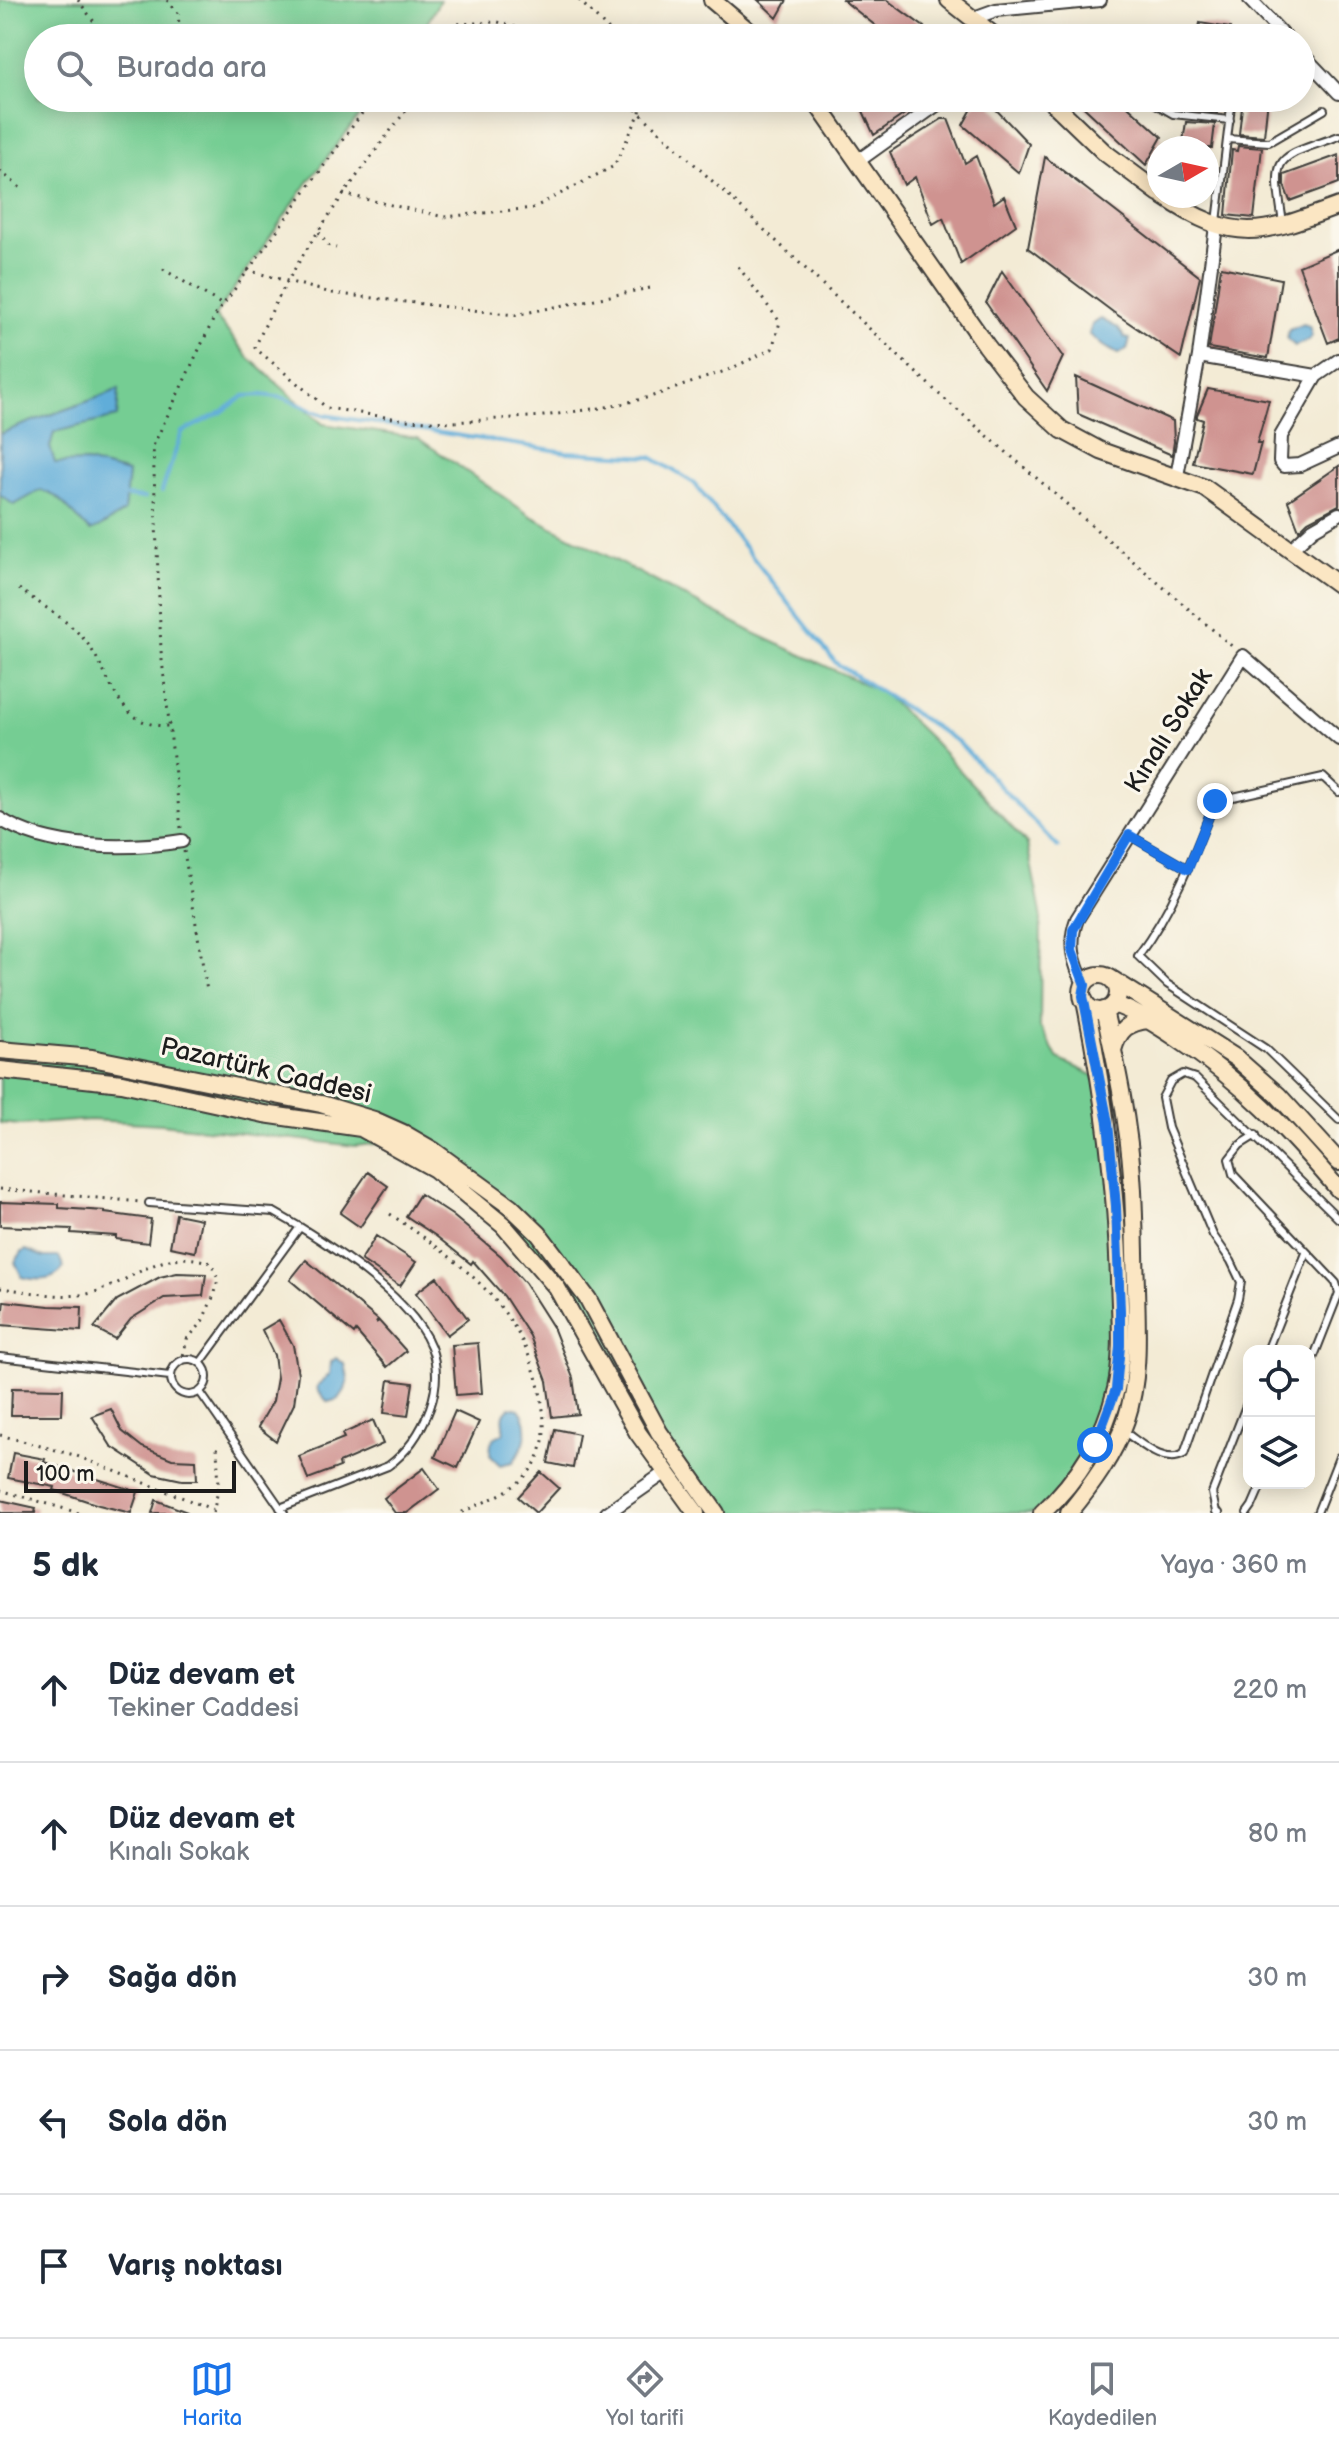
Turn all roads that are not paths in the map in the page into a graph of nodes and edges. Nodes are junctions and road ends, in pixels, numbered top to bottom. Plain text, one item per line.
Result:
1 (949, 0) edge
2 (1100, 0) edge
3 (1250, 0) edge
4 (723, 3) edge
5 (974, 18) junction
6 (743, 24) edge
7 (981, 24) edge
8 (1273, 24) edge
9 (1315, 68) edge
10 (1339, 93) edge
11 (1324, 110) dead end
12 (823, 112) edge
13 (926, 112) edge
14 (1063, 112) edge
15 (1170, 112) edge
16 (1231, 112) edge
17 (1230, 120) junction
18 (1339, 136) edge
19 (1227, 139) junction
20 (858, 161) junction
21 (1147, 184) edge
22 (1339, 206) edge
23 (1182, 208) edge
24 (1216, 226) junction
25 (1283, 227) junction
26 (1199, 356) junction
27 (1339, 360) edge
28 (1316, 376) junction
29 (1339, 447) edge
30 (1177, 476) junction
31 (1339, 514) edge
32 (1290, 550) junction
33 (1339, 585) edge
34 (1339, 739) edge
35 (1339, 792) edge
36 (0, 819) edge
37 (1129, 835) junction
38 (182, 841) road end
39 (1188, 869) junction
40 (1110, 978) junction
41 (1085, 993) junction
42 (1109, 1007) junction
43 (1149, 1020) junction
44 (0, 1050) edge
45 (1113, 1051) junction
46 (0, 1070) edge
47 (1339, 1120) edge
48 (1256, 1135) junction
49 (1339, 1162) edge
50 (1339, 1190) edge
51 (149, 1203) road end
52 (1339, 1219) edge
53 (300, 1227) junction
54 (1306, 1253) junction
55 (1269, 1345) edge
56 (1315, 1354) edge
57 (0, 1357) edge
58 (201, 1362) junction
59 (170, 1376) junction
60 (200, 1392) junction
61 (1243, 1413) edge
62 (1122, 1430) junction
63 (1339, 1457) edge
64 (677, 1473) junction
65 (1259, 1489) edge
66 (282, 1511) edge
67 (607, 1513) edge
68 (696, 1513) edge
69 (716, 1513) edge
70 (1042, 1513) edge
71 (1069, 1513) edge
72 (1219, 1513) edge
73 (1247, 1513) edge
74 (1317, 1513) edge

1 - 5 street
2 - 5 street
3 - 8 street
4 - 6 street
5 - 7 street
9 - 10 street
11 - 19 lane
12 - 20 street
13 - 20 street
14 - 21 street
15 - 17 lane
16 - 17 lane
17 - 19 lane
18 - 25 lane
19 - 24 lane
20 - 30 street
22 - 25 street
23 - 24 street
24 - 25 street
24 - 26 street
26 - 28 street
26 - 30 street
27 - 28 street
28 - 29 street
30 - 32 street
31 - 32 street
32 - 33 street
34 - 37 street, Kınalı Sokak
35 - 39 lane
36 - 38 street
37 - 39 lane
37 - 41 street, Kınalı Sokak
39 - 47 lane
40 - 41 street
40 - 42 street
40 - 49 street
41 - 42 street
41 - 70 street
42 - 43 street
42 - 45 street
43 - 45 street
43 - 50 street
44 - 64 street, Pazartürk Caddesi
45 - 62 street
46 - 64 street, Pazartürk Caddesi
48 - 52 lane
48 - 54 lane
48 - 62 lane
51 - 53 lane
53 - 58 lane
53 - 66 lane
54 - 55 lane
54 - 56 lane
57 - 59 lane
58 - 59 lane
58 - 60 lane
59 - 60 lane
60 - 66 lane
61 - 72 lane
62 - 71 street
63 - 74 lane
64 - 67 street
64 - 68 street
64 - 69 street
65 - 73 lane

